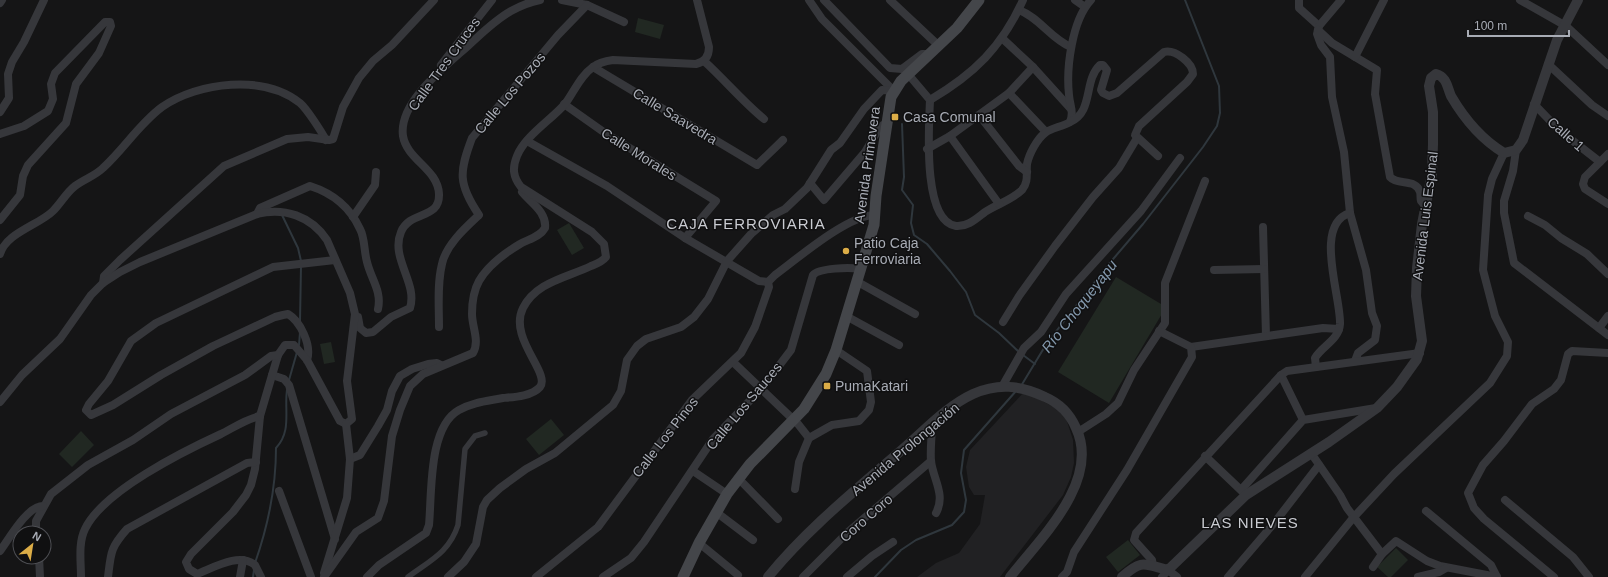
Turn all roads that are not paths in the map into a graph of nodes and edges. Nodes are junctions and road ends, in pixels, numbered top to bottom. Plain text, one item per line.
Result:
1 (2, 0) edge
2 (44, 0) edge
3 (434, 0) edge
4 (492, 0) edge
5 (540, 0) edge
6 (562, 0) edge
7 (697, 0) edge
8 (809, 0) edge
9 (825, 0) edge
10 (890, 0) edge
11 (979, 0) edge
12 (1023, 0) edge
13 (1075, 0) edge
14 (1092, 0) edge
15 (1299, 0) edge
16 (1341, 0) edge
17 (1384, 0) edge
18 (1520, 0) edge
19 (1578, 0) edge
20 (0, 3) edge
21 (587, 5) junction
22 (1085, 7) junction
23 (1019, 10) junction
24 (624, 22) dead end
25 (1566, 26) junction
26 (1319, 28) junction
27 (1003, 39) junction
28 (1071, 46) junction
29 (935, 50) junction
30 (1355, 57) junction
31 (704, 61) junction
32 (1548, 64) junction
33 (1608, 65) edge
34 (593, 67) junction
35 (1033, 67) junction
36 (438, 73) junction
37 (908, 74) junction
38 (894, 91) junction
39 (1008, 93) junction
40 (930, 100) junction
41 (564, 104) junction
42 (1534, 104) junction
43 (1073, 111) junction
44 (0, 112) edge
45 (979, 115) junction
46 (1608, 116) edge
47 (764, 119) dead end
48 (888, 122) junction
49 (1070, 122) junction
50 (1046, 132) junction
51 (0, 134) edge
52 (950, 136) junction
53 (1137, 138) junction
54 (326, 140) junction
55 (783, 140) dead end
56 (527, 141) junction
57 (927, 149) junction
58 (1516, 150) junction
59 (1504, 153) junction
60 (1608, 154) edge
61 (1158, 156) dead end
62 (1180, 158) dead end
63 (1600, 162) junction
64 (376, 172) dead end
65 (1027, 172) junction
66 (1205, 181) dead end
67 (810, 183) junction
68 (521, 187) junction
69 (999, 204) junction
70 (1608, 204) edge
71 (1426, 207) junction
72 (1350, 213) junction
73 (257, 214) junction
74 (875, 215) junction
75 (1528, 216) dead end
76 (353, 217) junction
77 (0, 220) edge
78 (1263, 227) dead end
79 (685, 238) junction
80 (0, 254) edge
81 (335, 260) junction
82 (727, 262) junction
83 (860, 269) junction
84 (1214, 270) dead end
85 (1264, 270) junction
86 (1608, 274) edge
87 (856, 281) junction
88 (768, 282) junction
89 (103, 283) junction
90 (378, 309) dead end
91 (355, 314) junction
92 (915, 314) dead end
93 (846, 316) junction
94 (1608, 316) edge
95 (1003, 322) dead end
96 (439, 327) dead end
97 (1599, 328) junction
98 (1339, 329) junction
99 (1159, 331) junction
100 (1608, 335) edge
101 (1266, 336) junction
102 (899, 345) dead end
103 (1191, 347) junction
104 (836, 350) junction
105 (1420, 353) junction
106 (1608, 354) edge
107 (278, 355) junction
108 (307, 360) junction
109 (734, 362) junction
110 (1355, 362) junction
111 (441, 365) junction
112 (1316, 367) junction
113 (272, 375) junction
114 (1281, 375) junction
115 (1007, 386) junction
116 (762, 388) junction
117 (0, 402) edge
118 (1377, 408) junction
119 (260, 416) junction
120 (1303, 420) junction
121 (794, 421) junction
122 (932, 423) junction
123 (346, 424) junction
124 (1078, 432) junction
125 (485, 433) dead end
126 (809, 438) junction
127 (1311, 453) junction
128 (1205, 456) junction
129 (350, 459) junction
130 (931, 461) junction
131 (256, 462) junction
132 (1319, 465) junction
133 (693, 471) junction
134 (738, 478) junction
135 (795, 489) dead end
136 (279, 491) dead end
137 (1243, 492) junction
138 (727, 494) junction
139 (1505, 500) dead end
140 (43, 506) junction
141 (716, 512) junction
142 (1426, 512) dead end
143 (936, 513) dead end
144 (1354, 518) junction
145 (778, 519) dead end
146 (36, 525) edge
147 (335, 539) junction
148 (753, 540) dead end
149 (893, 542) dead end
150 (699, 543) junction
151 (0, 551) edge
152 (1382, 554) junction
153 (243, 560) junction
154 (39, 565) edge
155 (1153, 566) junction
156 (1373, 567) dead end
157 (1446, 568) junction
158 (1165, 574) edge
159 (738, 575) dead end
160 (1586, 575) edge
161 (196, 576) edge
162 (40, 577) edge
163 (81, 577) edge
164 (108, 577) edge
165 (240, 577) edge
166 (261, 577) edge
167 (311, 577) edge
168 (324, 577) edge
169 (367, 577) edge
170 (408, 577) edge
171 (448, 577) edge
172 (536, 577) edge
173 (603, 577) edge
174 (683, 577) edge
175 (768, 577) edge
176 (803, 577) edge
177 (847, 577) edge
178 (1010, 577) edge
179 (1062, 577) edge
180 (1122, 577) edge
181 (1177, 577) edge
182 (1228, 577) edge
183 (1305, 577) edge
184 (1418, 577) edge
185 (1497, 577) edge
186 (1554, 577) edge

1 - 20 street
2 - 44 street
3 - 54 street
4 - 36 street, Calle Tres Cruces
5 - 36 street
6 - 21 street
7 - 31 street
8 - 38 street
9 - 29 street
10 - 29 street
11 - 29 main road, Avenida Primavera
12 - 23 street
13 - 22 street
14 - 22 street
15 - 26 street
16 - 26 street
17 - 30 street
18 - 25 street
19 - 25 street
21 - 24 street
21 - 96 street, Calle Los Pozos
22 - 28 street
23 - 27 street
23 - 28 street
25 - 32 street
25 - 33 street
26 - 30 street
26 - 72 street
27 - 35 street
27 - 40 street
28 - 43 street
29 - 37 main road, Avenida Primavera
30 - 71 street
31 - 34 street
31 - 47 street
32 - 42 street
32 - 46 street
34 - 41 street
34 - 55 street, Calle Saavedra
35 - 39 street
35 - 43 street
36 - 91 street, Calle Tres Cruces
37 - 38 main road, Avenida Primavera
37 - 40 street
38 - 48 main road, Avenida Primavera
38 - 67 street
39 - 45 street
39 - 50 street
40 - 57 street
41 - 56 street
41 - 79 street, Calle Morales
42 - 58 street
42 - 63 street, Calle 1
43 - 49 street
45 - 52 street
45 - 65 street
48 - 67 street
48 - 74 main road, Avenida Primavera
49 - 50 street
49 - 53 street
50 - 65 street
51 - 77 street
52 - 57 street
52 - 69 street
53 - 61 street
53 - 95 street
54 - 80 street
54 - 89 street
56 - 68 street
56 - 79 street
57 - 69 street
58 - 59 street
58 - 97 street
59 - 71 street, Avenida Luis Espinal
59 - 144 street
60 - 63 street
62 - 115 street
63 - 70 street
64 - 76 street
65 - 69 street
66 - 99 street
67 - 82 street
68 - 111 street
68 - 169 street
71 - 105 street, Avenida Luis Espinal
72 - 98 street
72 - 110 street
73 - 76 street
73 - 81 street
73 - 89 street
74 - 83 main road, Avenida Primavera
74 - 88 street
75 - 86 street
76 - 90 street
78 - 85 street
79 - 82 street
81 - 91 street
81 - 108 street
82 - 88 street
82 - 171 street
83 - 87 main road, Avenida Primavera
83 - 116 street, Calle Los Sauces
84 - 85 street
85 - 101 street
87 - 92 street
87 - 93 main road, Avenida Primavera
88 - 109 street, Calle Los Pinos
89 - 117 street
91 - 123 street
93 - 102 street
93 - 104 main road, Avenida Primavera
94 - 97 street
97 - 100 street
98 - 101 street
98 - 112 street
99 - 103 street
99 - 124 street
101 - 103 street
103 - 179 street
104 - 121 main road, Avenida Primavera
104 - 126 street
105 - 110 street
105 - 118 street
106 - 186 street
107 - 108 street
107 - 113 street
107 - 140 street
108 - 123 street
109 - 116 street
109 - 172 street, Calle Los Pinos
110 - 112 street
111 - 129 street
111 - 168 street
112 - 114 street
113 - 119 street
113 - 147 street
114 - 120 street
114 - 128 street
115 - 122 street, Avenida Prolongación
115 - 124 street, Avenida Prolongación
116 - 121 street
116 - 133 street, Calle Los Sauces
118 - 120 street
118 - 127 street
119 - 131 street
119 - 163 street
120 - 137 street
121 - 126 street
121 - 134 main road, Avenida Primavera
122 - 130 street
122 - 175 street, Avenida Prolongación
123 - 129 street
124 - 178 street, Avenida Prolongación
125 - 170 street
126 - 135 street
127 - 132 street
127 - 137 street
128 - 137 street
128 - 155 street
129 - 147 street
130 - 143 street
130 - 176 street, Coro Coro
131 - 161 street
131 - 164 street
132 - 144 street
132 - 182 street
133 - 138 street
133 - 173 street, Calle Los Sauces
134 - 138 main road, Avenida Primavera
134 - 145 street
136 - 167 street
137 - 158 street
138 - 141 main road, Avenida Primavera
139 - 160 street
140 - 146 street
140 - 151 street
141 - 148 street
141 - 150 main road, Avenida Primavera
142 - 185 street
144 - 152 street
144 - 183 street
147 - 168 street
149 - 177 street
150 - 159 street
150 - 174 main road, Avenida Primavera
152 - 156 street
152 - 157 street
153 - 161 street
153 - 165 street
153 - 166 street
154 - 162 street
155 - 158 street
155 - 180 street
157 - 184 street
157 - 185 street
158 - 181 street

